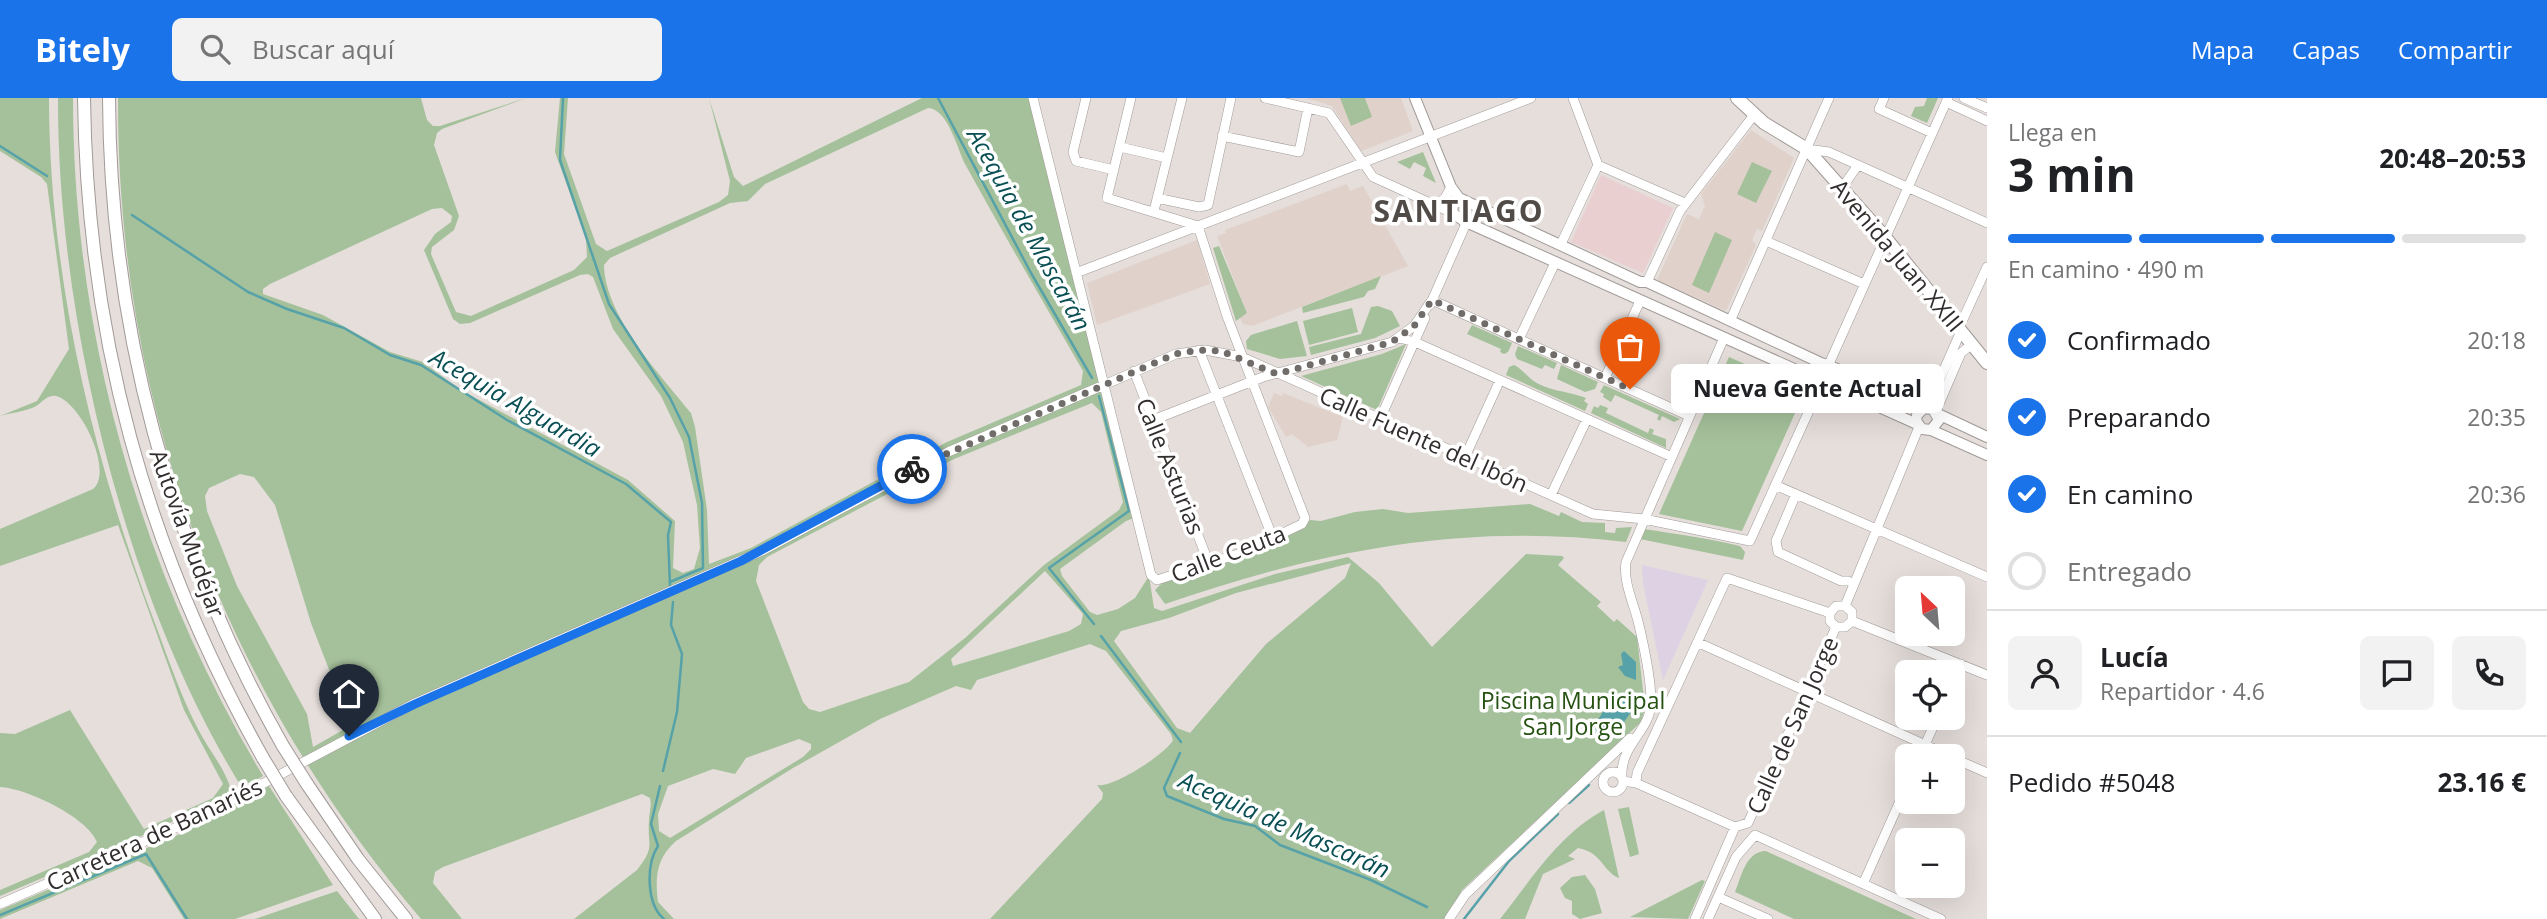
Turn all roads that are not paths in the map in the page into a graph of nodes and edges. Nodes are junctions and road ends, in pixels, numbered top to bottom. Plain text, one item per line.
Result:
1 (84, 98) edge
2 (109, 98) edge
3 (1033, 98) edge
4 (1086, 98) edge
5 (1132, 98) edge
6 (1182, 98) edge
7 (1231, 98) edge
8 (1265, 98) edge
9 (1415, 98) edge
10 (1531, 98) edge
11 (1573, 98) edge
12 (1737, 98) edge
13 (1829, 98) edge
14 (1884, 98) edge
15 (1964, 98) edge
16 (1947, 100) edge
17 (1308, 108) junction
18 (1987, 108) edge
19 (1754, 115) junction
20 (1987, 121) edge
21 (1932, 133) junction
22 (1222, 136) junction
23 (1431, 138) junction
24 (1120, 147) junction
25 (1807, 149) junction
26 (1167, 158) junction
27 (1362, 163) junction
28 (1598, 165) junction
29 (1858, 165) junction
30 (1114, 170) junction
31 (1451, 187) junction
32 (1908, 187) junction
33 (1842, 188) junction
34 (1157, 198) junction
35 (1461, 199) junction
36 (1685, 203) junction
37 (1434, 206) junction
38 (1154, 211) junction
39 (1452, 213) junction
40 (1466, 222) junction
41 (1987, 223) edge
42 (1198, 226) junction
43 (1885, 237) junction
44 (1766, 241) junction
45 (1561, 245) junction
46 (1554, 262) junction
47 (1987, 267) edge
48 (1076, 273) junction
49 (1646, 283) junction
50 (1864, 284) junction
51 (1639, 299) junction
52 (1432, 300) junction
53 (1730, 320) junction
54 (1960, 330) junction
55 (1399, 338) junction
56 (1724, 338) junction
57 (1519, 339) junction
58 (1415, 342) junction
59 (1972, 344) junction
60 (1199, 350) junction
61 (1242, 357) junction
62 (1987, 363) edge
63 (1827, 365) junction
64 (1135, 371) junction
65 (1277, 374) junction
66 (1605, 377) junction
67 (1500, 380) junction
68 (1821, 380) junction
69 (1252, 381) junction
70 (1104, 384) junction
71 (1216, 396) junction
72 (1931, 410) junction
73 (1689, 416) junction
74 (1380, 419) junction
75 (1587, 419) junction
76 (1153, 420) junction
77 (1924, 428) junction
78 (1987, 437) edge
79 (1987, 455) edge
80 (1465, 457) junction
81 (1672, 457) junction
82 (1775, 485) junction
83 (1796, 494) junction
84 (1551, 495) junction
85 (1644, 519) junction
86 (1878, 529) junction
87 (1272, 536) junction
88 (1208, 561) junction
89 (1987, 577) edge
90 (1848, 581) dead end
91 (1845, 606) junction
92 (1830, 613) junction
93 (1852, 621) junction
94 (1836, 627) junction
95 (1699, 643) junction
96 (1951, 660) edge
97 (1965, 666) edge
98 (1987, 675) edge
99 (1808, 693) junction
100 (1639, 730) junction
101 (1623, 744) junction
102 (1923, 744) edge
103 (1965, 763) edge
104 (1987, 773) edge
105 (1608, 774) junction
106 (1592, 776) junction
107 (1623, 779) junction
108 (1636, 783) junction
109 (1895, 812) edge
110 (1748, 823) junction
111 (1734, 829) junction
112 (1755, 835) junction
113 (1745, 844) junction
114 (1863, 884) junction
115 (1718, 897) junction
116 (0, 904) edge
117 (375, 919) edge
118 (406, 919) edge
119 (1449, 919) edge
120 (1695, 919) edge
121 (1708, 919) edge
122 (1768, 919) edge
123 (1941, 919) edge

1 - 117 highway, Autovía Mudéjar, bridge
2 - 118 highway, Autovía Mudéjar, bridge
3 - 48 street
4 - 30 street
5 - 24 street
6 - 26 street
7 - 22 street
8 - 17 street
9 - 23 main road
10 - 23 street
11 - 28 street
12 - 19 highway, Avenida Juan XXIII
13 - 25 street
14 - 21 street
15 - 18 street
16 - 20 street
16 - 21 street
17 - 22 street
17 - 27 street
19 - 25 highway, Avenida Juan XXIII
19 - 36 street
21 - 32 street
22 - 34 street
23 - 27 street
23 - 31 main road
24 - 26 street
24 - 30 street
25 - 29 street
25 - 33 highway, Avenida Juan XXIII
25 - 44 street
26 - 34 street
27 - 37 street
27 - 42 street
28 - 36 street
28 - 45 street
29 - 32 street
29 - 33 street
30 - 38 street
31 - 35 main road
31 - 37 street
32 - 41 street
32 - 43 street
33 - 43 highway, Avenida Juan XXIII
34 - 38 street
35 - 39 main road
35 - 40 street
35 - 45 main road
36 - 49 street
37 - 39 street
38 - 42 street
39 - 40 main road
40 - 46 main road
40 - 52 street
42 - 48 street
42 - 61 street
43 - 50 street
43 - 54 highway, Avenida Juan XXIII
44 - 50 street
44 - 53 street
45 - 46 main road
45 - 46 main road
45 - 49 main road
46 - 51 main road
46 - 57 street
47 - 54 street
48 - 70 street
49 - 51 main road
49 - 51 main road
49 - 53 main road
50 - 63 street
51 - 56 main road
51 - 66 street
52 - 55 street
52 - 57 street
52 - 58 street
53 - 56 main road
53 - 56 main road
53 - 63 main road
54 - 59 highway, Avenida Juan XXIII
54 - 72 street
55 - 58 street
55 - 65 street
56 - 68 main road
56 - 73 street
57 - 66 street
58 - 67 street
58 - 74 street
59 - 62 highway, Avenida Juan XXIII
59 - 72 street
60 - 61 street, Calle Fuente del Ibón
60 - 64 street, Calle Fuente del Ibón
60 - 71 street
61 - 65 street, Calle Fuente del Ibón
61 - 69 street
63 - 68 main road
63 - 68 main road
63 - 72 main road
64 - 70 street, Calle Fuente del Ibón
64 - 76 street, Calle Asturias
65 - 69 street
65 - 74 street, Calle Fuente del Ibón
66 - 73 street
67 - 75 street
67 - 80 street
68 - 77 main road
68 - 82 street
69 - 71 street
69 - 87 street, Calle Ceuta
70 - 88 street, Calle Ceuta
70 - 116 street, Carretera de Banariés
71 - 76 street
71 - 87 street
72 - 77 main road
72 - 77 main road
72 - 78 main road
73 - 81 street
74 - 80 street, Calle Fuente del Ibón
75 - 81 street
75 - 84 street
76 - 88 street, Calle Asturias
77 - 79 main road
77 - 86 street
80 - 84 street, Calle Fuente del Ibón
81 - 85 street
82 - 83 street
82 - 85 street, Calle Fuente del Ibón
83 - 86 street
83 - 90 street
84 - 85 street, Calle Fuente del Ibón
85 - 100 street
86 - 89 street
86 - 91 street
87 - 88 street, Calle Ceuta
91 - 92 street
91 - 93 street
92 - 94 street
92 - 95 street
93 - 94 street
93 - 96 street
94 - 99 street, Calle de San Jorge
95 - 99 street
95 - 108 street
97 - 98 street
99 - 102 street
99 - 110 street, Calle de San Jorge
100 - 101 street
100 - 107 street
101 - 105 street
101 - 106 street
103 - 104 street
105 - 106 street
105 - 107 street
105 - 107 street
106 - 119 street
107 - 108 street
108 - 111 street
109 - 114 street
110 - 111 street
110 - 112 street
111 - 113 street
111 - 120 street, Calle de San Jorge
112 - 113 street, Calle de San Jorge
112 - 114 street
113 - 115 street, Calle de San Jorge
114 - 123 street
115 - 121 street, Calle de San Jorge
115 - 122 street

